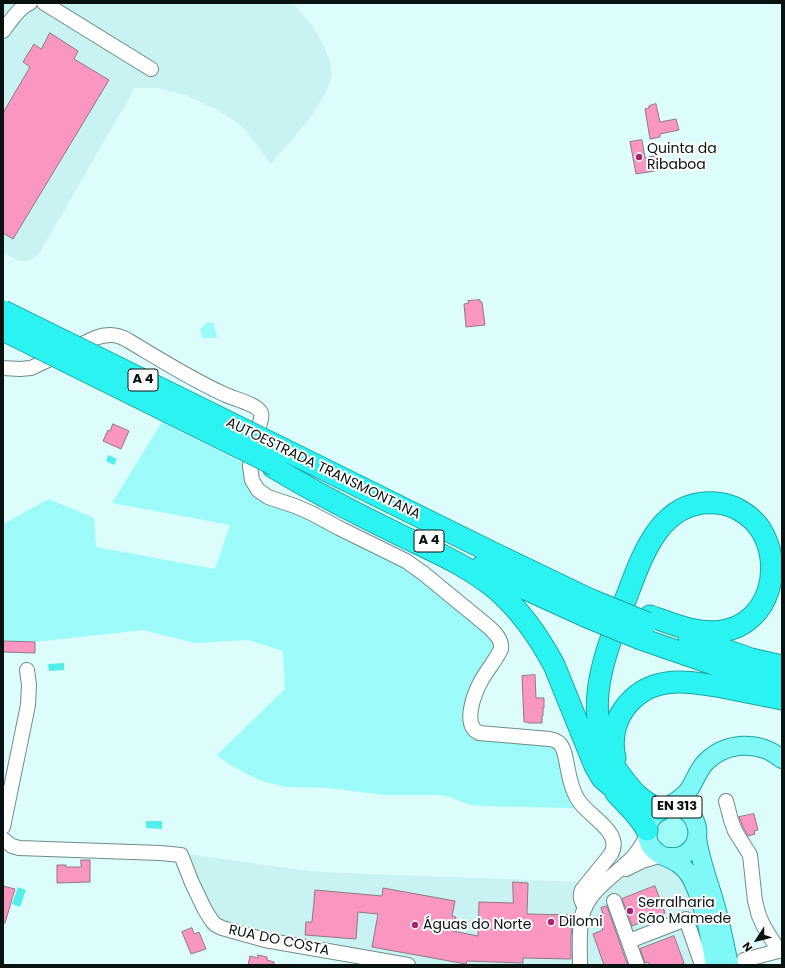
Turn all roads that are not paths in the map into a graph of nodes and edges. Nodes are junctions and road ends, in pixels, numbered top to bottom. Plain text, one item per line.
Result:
1 (28, 3) edge
2 (44, 3) edge
3 (3, 31) edge
4 (151, 69) dead end
5 (3, 311) edge
6 (3, 330) edge
7 (3, 368) edge
8 (277, 461) junction
9 (782, 539) edge
10 (590, 603) junction
11 (646, 626) junction
12 (782, 666) edge
13 (27, 670) dead end
14 (782, 684) edge
15 (782, 699) edge
16 (782, 759) edge
17 (617, 782) junction
18 (690, 789) junction
19 (726, 801) dead end
20 (663, 809) junction
21 (694, 820) junction
22 (3, 827) edge
23 (647, 833) junction
24 (697, 838) junction
25 (3, 839) edge
26 (665, 856) junction
27 (613, 876) junction
28 (614, 901) dead end
29 (585, 908) junction
30 (629, 941) junction
31 (776, 955) edge
32 (740, 963) edge
33 (408, 965) edge
34 (580, 965) edge
35 (637, 965) edge
36 (702, 965) edge
37 (716, 965) edge

1 - 3 street
2 - 4 street
5 - 8 highway, AUTOESTRADA TRANSMONTANA / A 4, bridge
6 - 8 highway, AUTOESTRADA TRANSMONTANA / A 4, bridge
7 - 29 street
8 - 10 highway, AUTOESTRADA TRANSMONTANA / A 4
8 - 10 highway, AUTOESTRADA TRANSMONTANA / A 4
8 - 17 highway
9 - 17 highway
10 - 11 highway, AUTOESTRADA TRANSMONTANA / A 4, bridge
11 - 12 highway, AUTOESTRADA TRANSMONTANA / A 4
11 - 14 highway, AUTOESTRADA TRANSMONTANA / A 4
11 - 17 highway
13 - 22 street
15 - 17 highway
16 - 18 main road, EN 313
17 - 20 highway
17 - 23 highway
18 - 20 main road, EN 313
18 - 21 main road, EN 313
19 - 31 street
20 - 21 main road, EN 313
20 - 23 main road, EN 313
21 - 24 main road, EN 313
23 - 26 main road, EN 313
23 - 27 street
24 - 26 main road, EN 313
24 - 32 main road, EN 313
25 - 33 street, RUA DO COSTA
26 - 27 street
26 - 37 main road, EN 313
27 - 29 street
28 - 30 street
29 - 34 street
30 - 35 street
30 - 36 street
31 - 32 street

